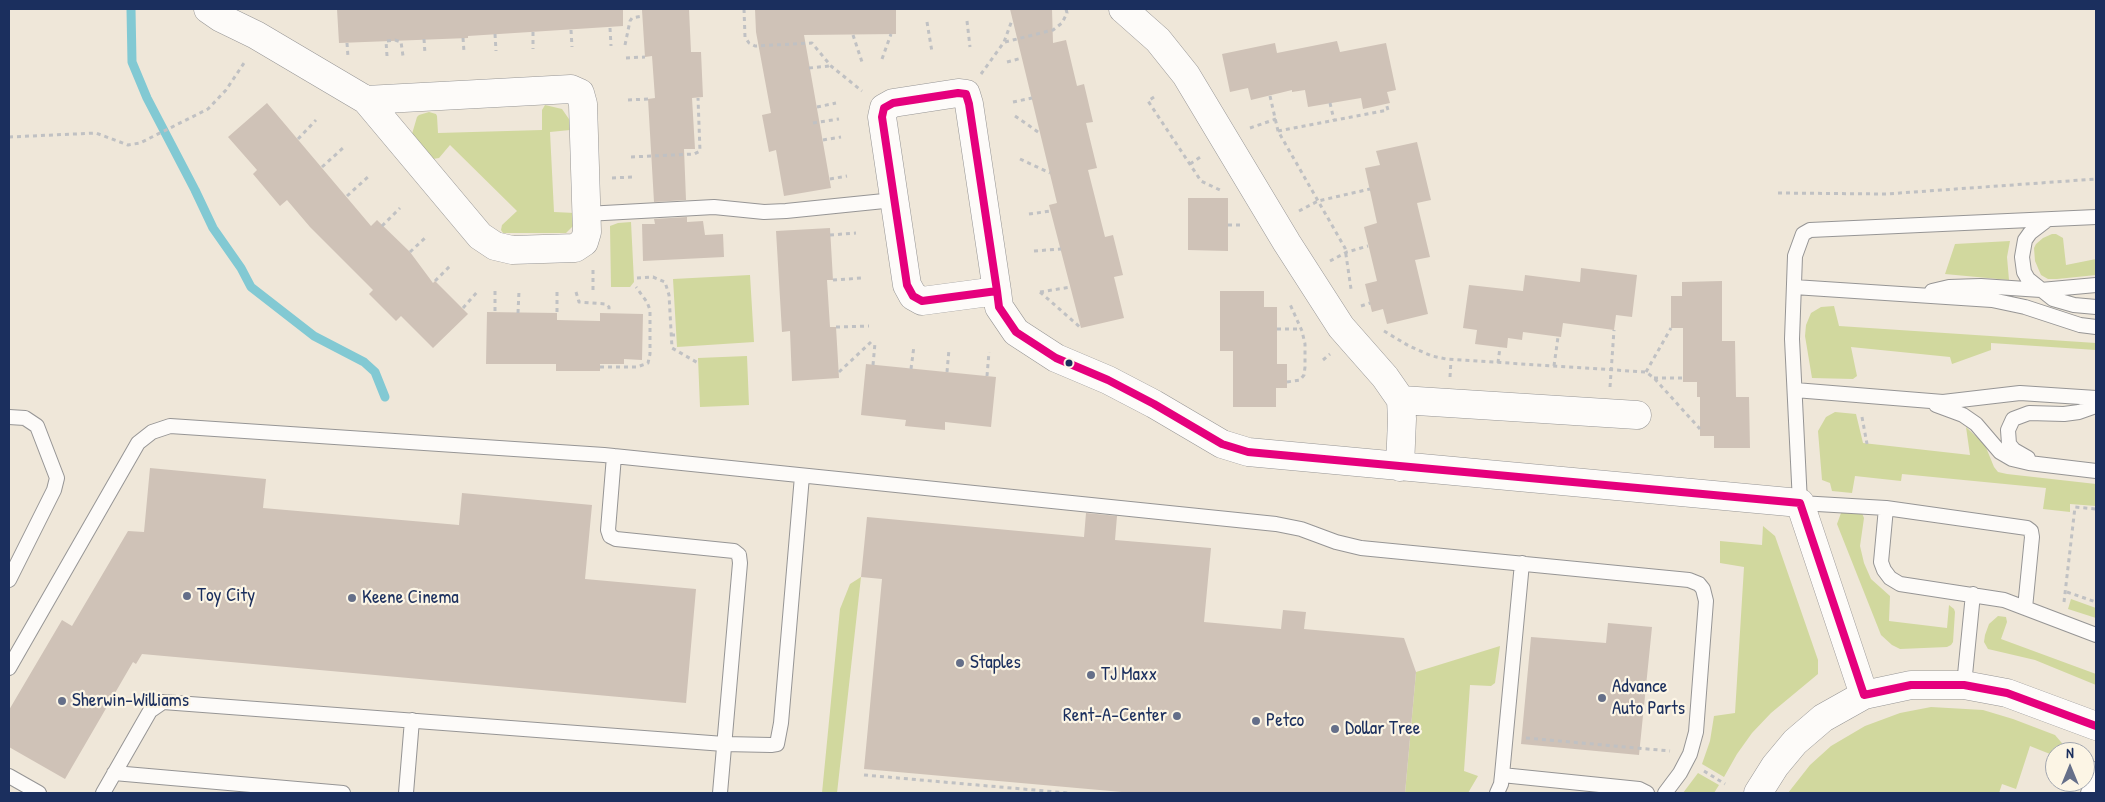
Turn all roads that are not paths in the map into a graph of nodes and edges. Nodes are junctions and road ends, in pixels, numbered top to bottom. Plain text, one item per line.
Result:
1 (208, 9) edge
2 (1123, 9) edge
3 (366, 100) junction
4 (894, 200) junction
5 (586, 214) junction
6 (2096, 217) edge
7 (2048, 220) junction
8 (2096, 285) edge
9 (1794, 287) junction
10 (997, 290) junction
11 (2041, 290) junction
12 (1912, 295) junction
13 (2096, 307) edge
14 (2096, 327) edge
15 (1795, 390) junction
16 (2096, 398) edge
17 (1401, 400) junction
18 (1921, 401) junction
19 (2096, 406) edge
20 (1637, 415) dead end
21 (9, 417) edge
22 (614, 456) junction
23 (2052, 466) junction
24 (1400, 467) junction
25 (2096, 472) edge
26 (802, 476) junction
27 (1800, 503) junction
28 (1886, 508) junction
29 (1522, 564) junction
30 (9, 580) edge
31 (1973, 594) junction
32 (2025, 608) junction
33 (2096, 635) edge
34 (9, 668) edge
35 (1964, 685) junction
36 (1864, 695) junction
37 (412, 720) junction
38 (2090, 729) edge
39 (724, 744) junction
40 (2096, 769) edge
41 (114, 773) junction
42 (1502, 775) junction
43 (9, 776) edge
44 (39, 793) edge
45 (103, 793) edge
46 (343, 793) edge
47 (406, 793) edge
48 (720, 793) edge
49 (1497, 793) edge
50 (1647, 793) edge
51 (1666, 793) edge
52 (1758, 793) edge
53 (2088, 793) edge

1 - 3 street
2 - 17 street
3 - 5 street
3 - 5 street
4 - 5 lane
4 - 10 street
4 - 10 street
6 - 7 lane
7 - 9 lane
7 - 11 lane
8 - 11 lane
9 - 12 lane
9 - 15 lane
10 - 24 street
11 - 12 lane
11 - 13 lane
12 - 14 lane
15 - 18 lane
15 - 27 lane
16 - 18 lane
17 - 20 street
17 - 24 street
18 - 23 lane
19 - 23 lane
21 - 30 lane
22 - 26 lane
22 - 34 lane
22 - 39 lane
23 - 25 lane
24 - 27 street
26 - 29 lane
26 - 39 lane
27 - 28 lane
27 - 36 street
28 - 31 lane
28 - 32 lane
29 - 42 lane
29 - 51 lane
31 - 32 lane
31 - 35 lane
32 - 33 lane
35 - 36 street
35 - 38 street
36 - 52 street
37 - 39 lane
37 - 41 lane
37 - 47 lane
39 - 48 lane
40 - 53 lane
41 - 45 lane
41 - 46 lane
42 - 49 lane
42 - 50 lane
43 - 44 lane

